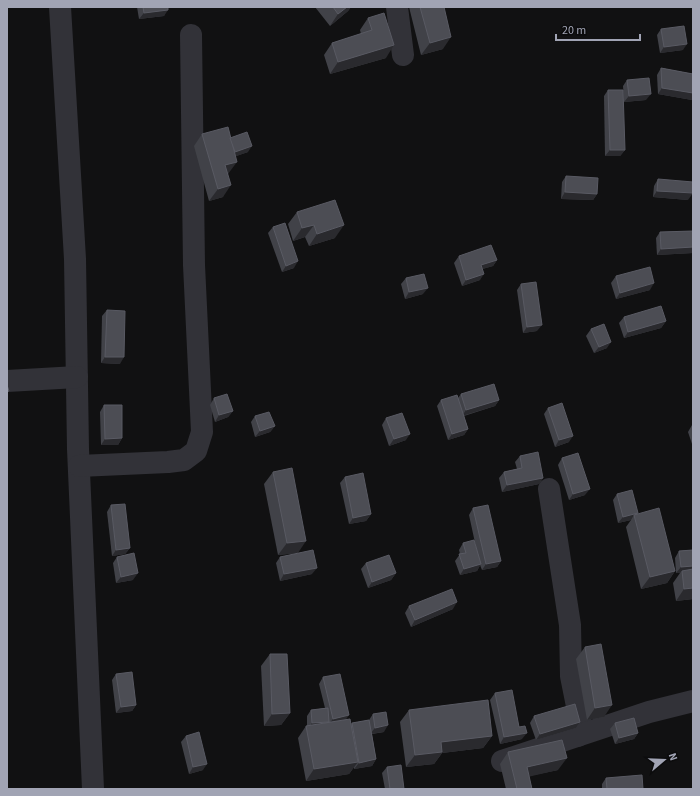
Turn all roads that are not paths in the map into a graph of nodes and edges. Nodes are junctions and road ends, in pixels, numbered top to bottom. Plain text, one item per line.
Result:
1 (60, 7) edge
2 (397, 7) edge
3 (191, 35) dead end
4 (404, 56) dead end
5 (77, 377) junction
6 (7, 381) edge
7 (79, 466) junction
8 (549, 489) dead end
9 (693, 701) edge
10 (578, 736) junction
11 (502, 761) dead end
12 (93, 789) edge

1 - 5 street
2 - 4 street
3 - 7 street
5 - 6 street
5 - 7 street
7 - 12 street
8 - 10 street
9 - 10 street
10 - 11 street

